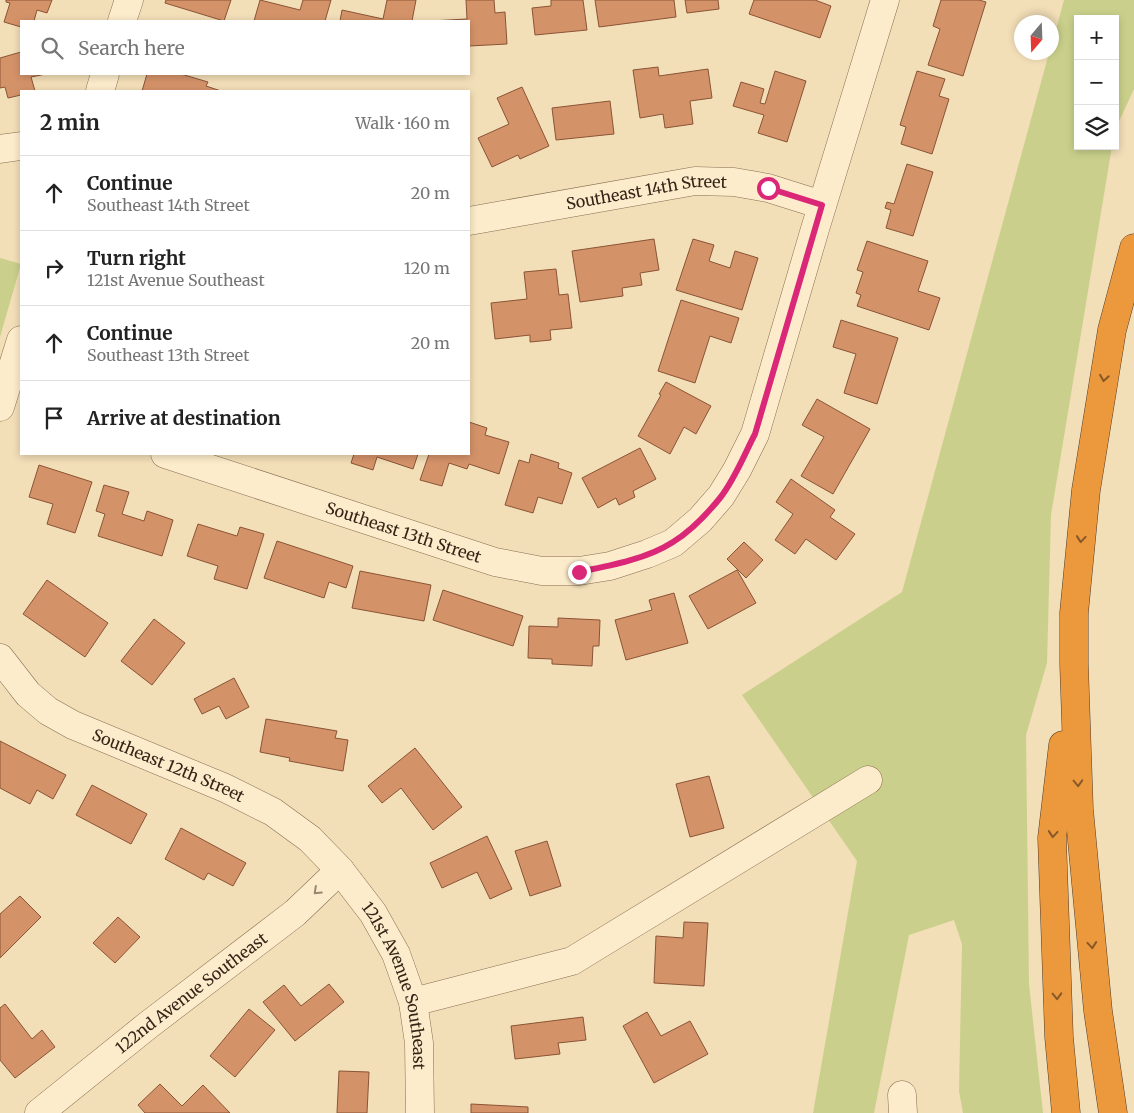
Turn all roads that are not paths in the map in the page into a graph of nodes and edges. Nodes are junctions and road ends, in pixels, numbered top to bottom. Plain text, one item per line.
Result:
1 (129, 0) edge
2 (885, 0) edge
3 (122, 20) edge
4 (105, 75) edge
5 (100, 90) edge
6 (20, 146) edge
7 (0, 149) edge
8 (822, 205) junction
9 (470, 221) edge
10 (1134, 248) edge
11 (20, 344) edge
12 (6, 404) edge
13 (168, 455) edge
14 (0, 658) edge
15 (1074, 664) junction
16 (868, 780) dead end
17 (340, 870) junction
18 (413, 1002) junction
19 (39, 1113) edge
20 (420, 1113) edge
21 (1066, 1113) edge
22 (1113, 1113) edge

1 - 3 street
2 - 8 street
4 - 5 street
6 - 7 street
8 - 9 street, Southeast 14th Street
8 - 13 street, Southeast 13th Street
10 -> 15 highway
11 - 12 street
14 - 17 street, Southeast 12th Street
15 -> 21 highway
15 -> 22 highway
16 - 18 street
17 - 18 street, 121st Avenue Southeast
17 -> 19 street, 122nd Avenue Southeast
18 - 20 street, 121st Avenue Southeast

